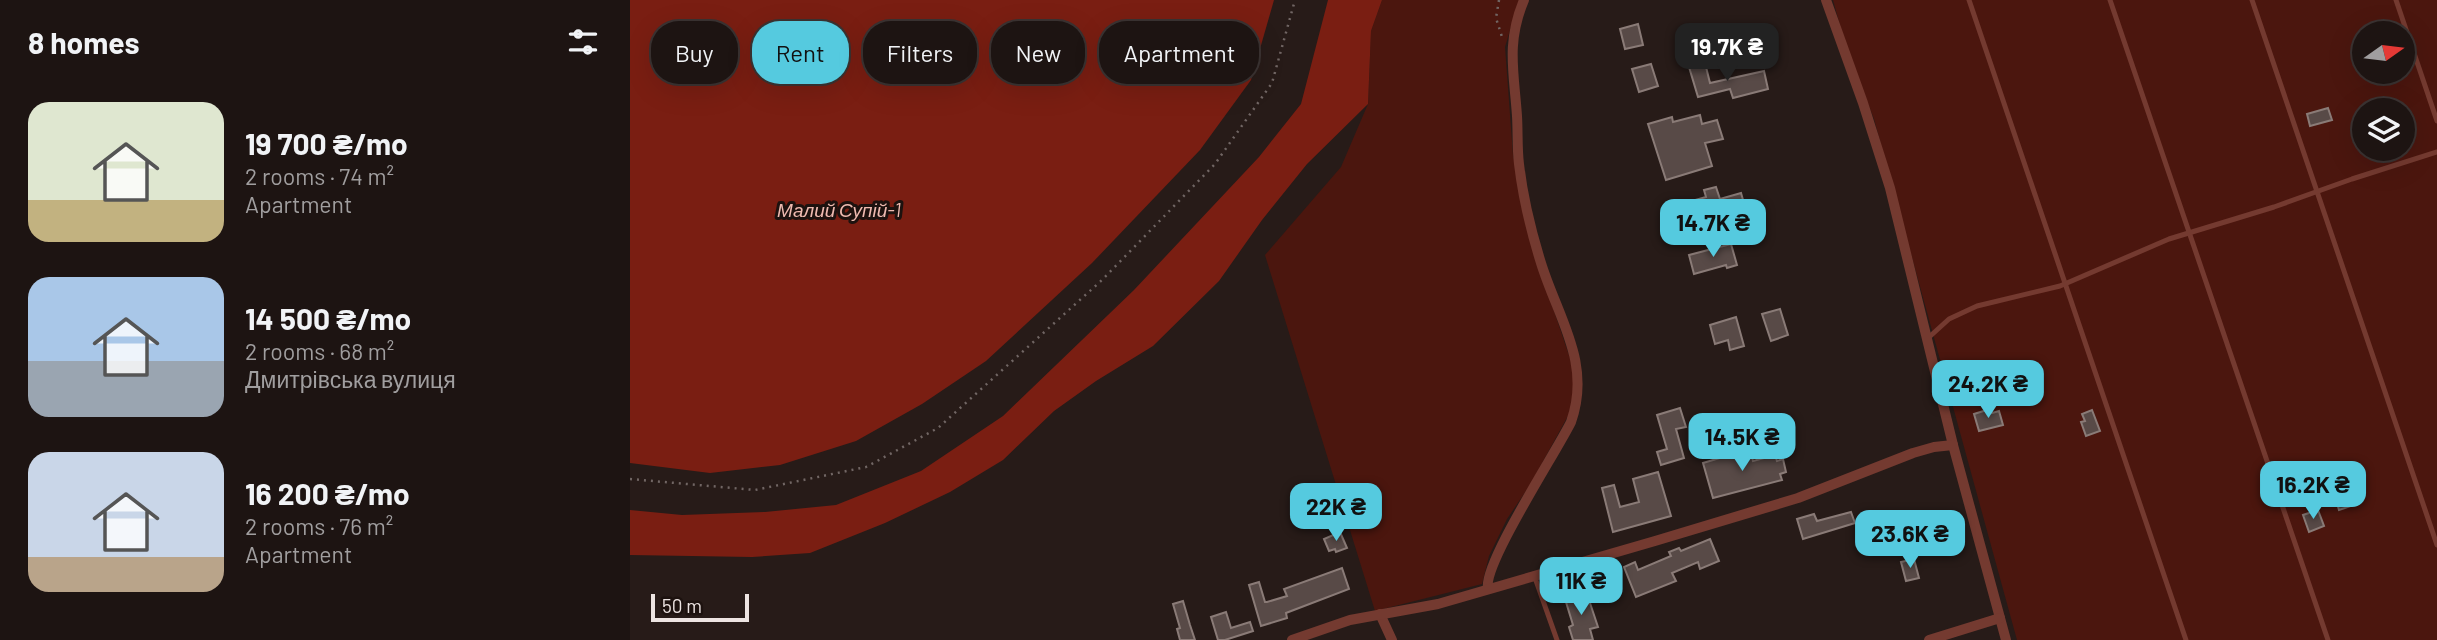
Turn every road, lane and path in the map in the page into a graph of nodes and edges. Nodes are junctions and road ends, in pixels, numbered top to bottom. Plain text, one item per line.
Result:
1 (1295, 0) edge
2 (1499, 0) edge
3 (1524, 0) edge
4 (1826, 0) edge
5 (1969, 0) edge
6 (2110, 0) edge
7 (2252, 0) edge
8 (2396, 0) edge
9 (1512, 46) junction
10 (2437, 121) edge
11 (2437, 152) edge
12 (2316, 191) junction
13 (2190, 233) junction
14 (2065, 284) junction
15 (1927, 339) junction
16 (1953, 445) junction
17 (630, 479) edge
18 (2437, 545) edge
19 (1534, 575) junction
20 (1488, 588) junction
21 (1380, 614) junction
22 (2000, 618) junction
23 (1292, 640) edge
24 (1392, 640) edge
25 (1557, 640) edge
26 (1928, 640) edge
27 (2006, 640) edge
28 (2186, 640) edge
29 (2328, 640) edge

1 - 17 path
2 - 9 path
3 - 9 street
4 - 15 street
5 - 14 lane
6 - 13 lane
7 - 12 lane
8 - 10 lane
9 - 20 street
11 - 12 lane
12 - 13 lane
12 - 18 lane
13 - 14 lane
13 - 29 lane
14 - 15 lane
14 - 28 lane
15 - 16 street
16 - 19 street
16 - 22 street
19 - 20 street
19 - 25 lane
20 - 21 street
21 - 23 street
21 - 24 street
22 - 26 street
22 - 27 street

